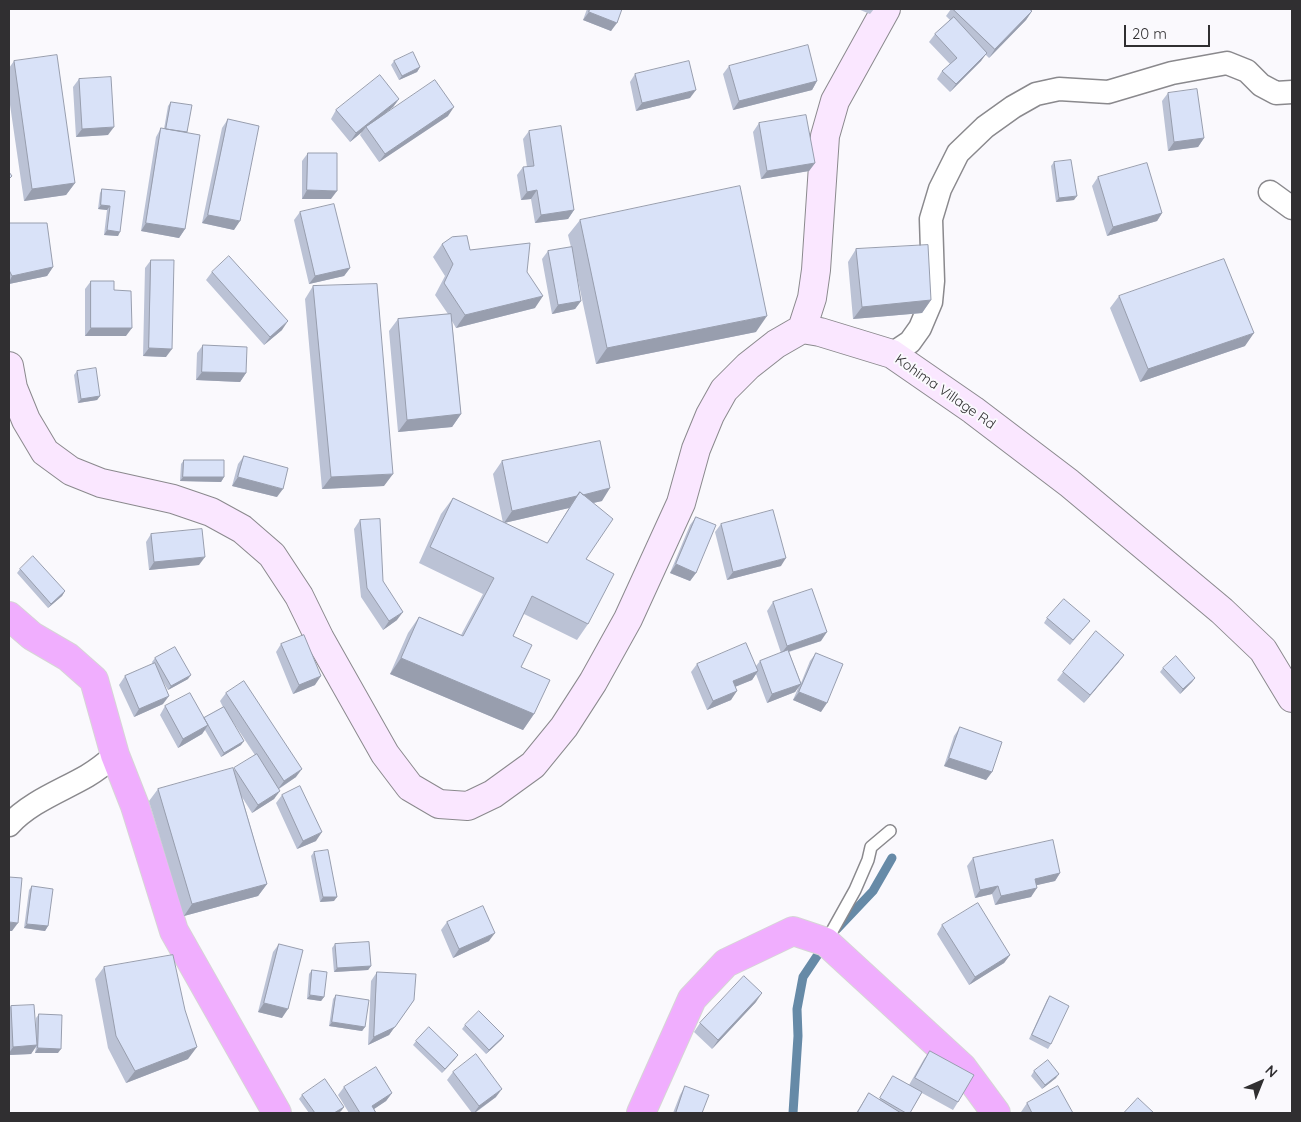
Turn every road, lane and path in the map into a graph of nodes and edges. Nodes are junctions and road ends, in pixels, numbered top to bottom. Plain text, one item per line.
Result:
1 (886, 9) edge
2 (1292, 92) edge
3 (1270, 192) dead end
4 (1292, 208) edge
5 (802, 328) junction
6 (892, 354) junction
7 (9, 366) edge
8 (9, 616) edge
9 (1292, 698) edge
10 (115, 755) junction
11 (9, 825) edge
12 (890, 831) dead end
13 (826, 942) junction
14 (277, 1113) edge
15 (641, 1113) edge
16 (996, 1113) edge

1 - 5 main road
2 - 6 street
3 - 4 street
5 - 6 main road, Kohima Village Rd
5 - 7 main road
6 - 9 main road, Kohima Village Rd
8 - 10 highway
10 - 11 street
10 - 14 highway
12 - 13 lane
13 - 15 highway
13 - 16 highway

